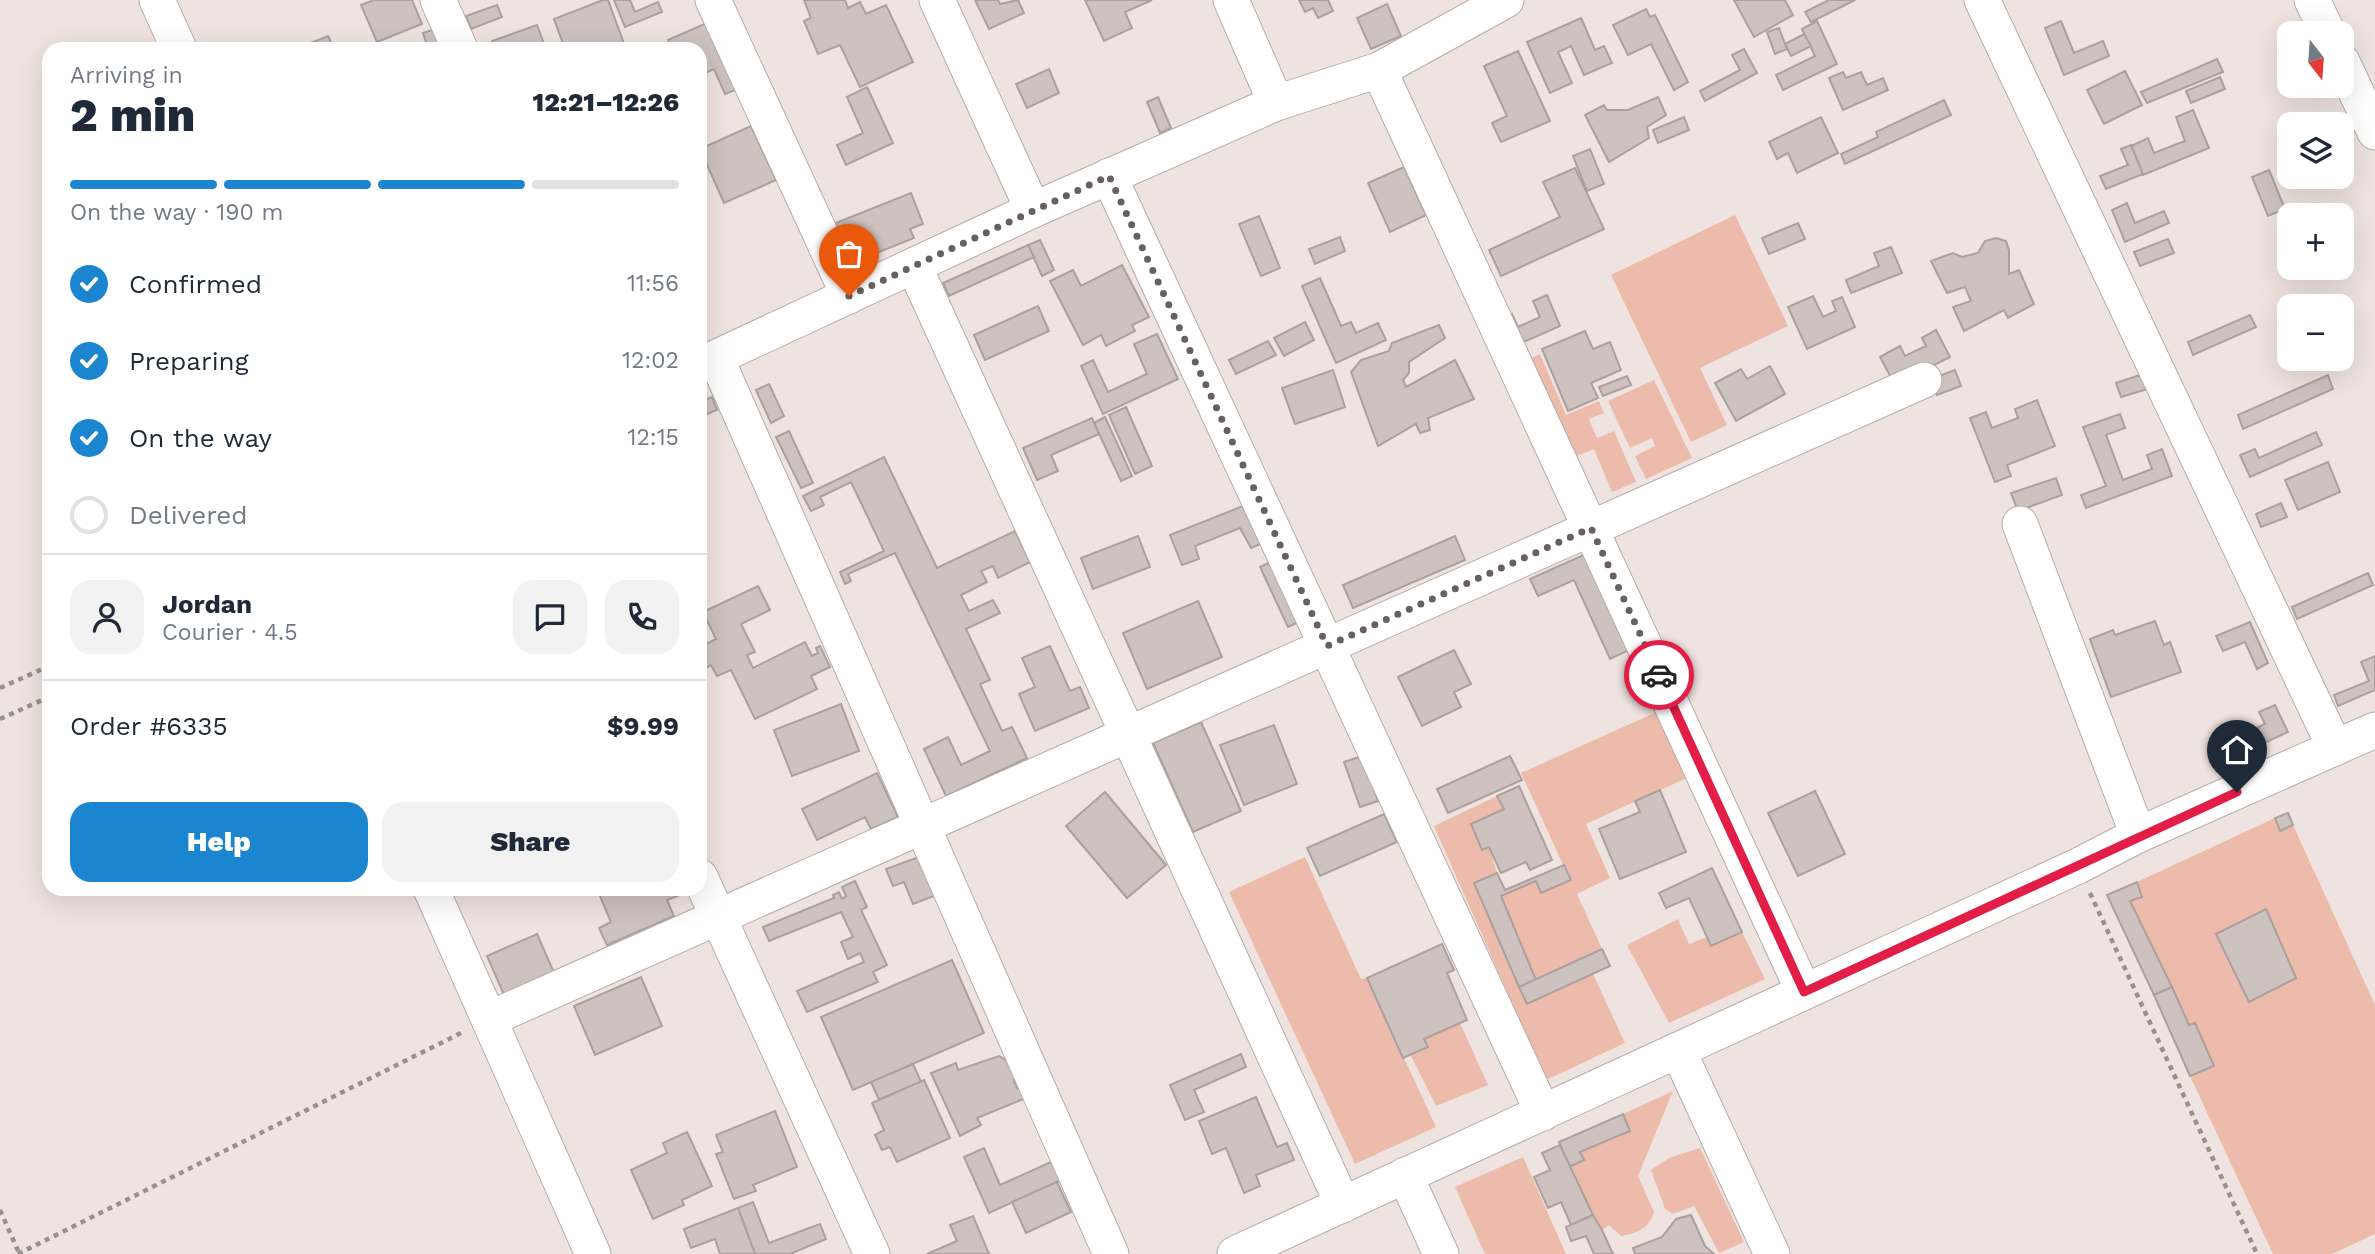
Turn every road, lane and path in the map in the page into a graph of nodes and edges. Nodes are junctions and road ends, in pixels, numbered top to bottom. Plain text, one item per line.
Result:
1 (157, 0) edge
2 (438, 0) edge
3 (713, 0) edge
4 (937, 0) edge
5 (1231, 0) edge
6 (1506, 0) edge
7 (1982, 0) edge
8 (2312, 0) edge
9 (2322, 21) edge
10 (176, 42) edge
11 (457, 42) edge
12 (1379, 70) junction
13 (2354, 87) edge
14 (1276, 103) junction
15 (2375, 132) edge
16 (1109, 176) junction
17 (1033, 210) junction
18 (914, 265) junction
19 (849, 296) junction
20 (708, 361) edge
21 (1924, 380) dead end
22 (2020, 524) dead end
23 (1591, 528) junction
24 (1327, 646) junction
25 (42, 669) edge
26 (0, 688) edge
27 (42, 699) edge
28 (0, 719) edge
29 (2375, 730) edge
30 (1128, 734) junction
31 (2336, 748) junction
32 (922, 826) junction
33 (2138, 835) junction
34 (2078, 866) junction
35 (707, 893) edge
36 (434, 896) edge
37 (718, 917) junction
38 (1804, 992) junction
39 (489, 1020) junction
40 (1678, 1050) junction
41 (1543, 1112) junction
42 (1405, 1175) junction
43 (1343, 1205) junction
44 (0, 1210) edge
45 (19, 1254) edge
46 (593, 1254) edge
47 (872, 1254) edge
48 (1111, 1254) edge
49 (1235, 1254) edge
50 (1441, 1254) edge
51 (1772, 1254) edge
52 (2257, 1254) edge

1 - 10 street
2 - 11 street
3 - 19 street
4 - 17 street
5 - 14 street
6 - 12 street
7 - 31 street
8 - 9 street
12 - 14 street
12 - 23 street
13 - 15 street
14 - 16 street
16 - 17 street
16 - 24 street
17 - 18 street
18 - 19 street
18 - 30 street
19 - 20 street
20 - 32 street
21 - 23 street
22 - 33 street
23 - 24 street
23 - 38 street
24 - 30 street
24 - 41 street
25 - 26 path
27 - 28 path
29 - 31 street
30 - 32 street
30 - 43 street
31 - 33 street
32 - 37 street
32 - 48 street
33 - 34 street
34 - 38 street
34 - 52 path
35 - 37 street
36 - 39 street
37 - 39 street
37 - 47 street
38 - 40 street
39 - 45 path
39 - 46 street
40 - 41 street
40 - 51 street
41 - 42 street
42 - 43 street
42 - 50 street
43 - 49 street
44 - 45 path

